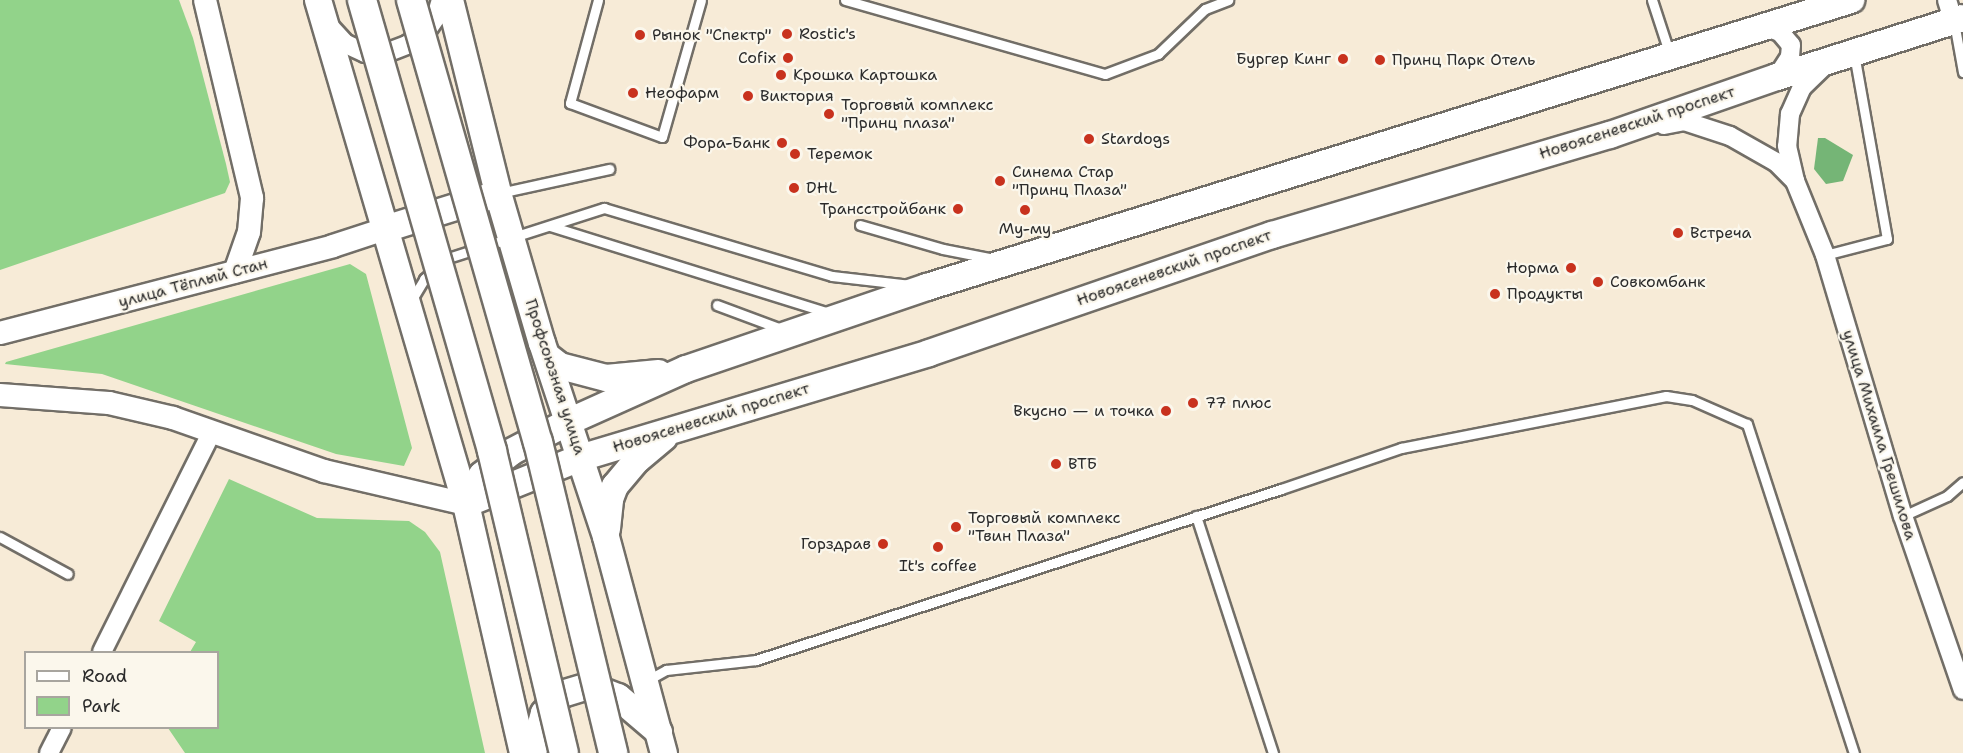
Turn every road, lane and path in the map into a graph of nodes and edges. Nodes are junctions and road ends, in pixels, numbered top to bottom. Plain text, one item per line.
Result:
1 (205, 0) edge
2 (362, 0) edge
3 (411, 0) edge
4 (441, 0) edge
5 (450, 0) edge
6 (598, 0) edge
7 (701, 0) edge
8 (845, 0) edge
9 (1228, 0) edge
10 (1652, 0) edge
11 (1851, 0) edge
12 (320, 8) edge
13 (1954, 12) edge
14 (1762, 26) junction
15 (1670, 55) junction
16 (1842, 56) junction
17 (1963, 72) edge
18 (1777, 77) junction
19 (1610, 135) junction
20 (609, 169) dead end
21 (1795, 181) junction
22 (507, 191) junction
23 (860, 225) dead end
24 (549, 226) junction
25 (385, 229) junction
26 (512, 238) junction
27 (1824, 255) junction
28 (1008, 261) junction
29 (235, 272) junction
30 (927, 287) junction
31 (717, 305) dead end
32 (408, 306) junction
33 (840, 317) junction
34 (0, 333) edge
35 (792, 333) junction
36 (548, 357) junction
37 (686, 369) junction
38 (0, 395) edge
39 (568, 422) junction
40 (674, 429) junction
41 (211, 433) junction
42 (580, 458) junction
43 (1963, 482) edge
44 (466, 504) junction
45 (1196, 516) junction
46 (1903, 516) junction
47 (0, 537) edge
48 (606, 537) junction
49 (68, 574) dead end
50 (102, 651) edge
51 (646, 681) junction
52 (1963, 690) edge
53 (61, 729) edge
54 (661, 742) edge
55 (49, 753) edge
56 (523, 753) edge
57 (533, 753) edge
58 (564, 753) edge
59 (613, 753) edge
60 (1273, 753) edge
61 (1854, 753) edge

1 - 29 street
2 - 58 main road, bridge
3 - 59 main road, Профсоюзная улица, bridge
4 - 12 street
5 - 22 main road, Профсоюзная улица
6 - 7 lane
8 - 9 lane
10 - 15 lane
11 - 14 main road
12 - 25 main road
13 - 16 main road, Новоясеневский проспект
13 - 17 lane
14 - 15 main road
14 - 18 street
15 - 28 main road
16 - 18 main road, Новоясеневский проспект
16 - 21 street, улица Михаила Грешилова
16 - 27 lane
18 - 19 main road, Новоясеневский проспект
19 - 21 street, улица Михаила Грешилова
19 - 40 main road, Новоясеневский проспект
20 - 22 lane
21 - 27 street, улица Михаила Грешилова
22 - 25 main road
22 - 26 main road, Профсоюзная улица
23 - 28 lane
24 - 26 lane
24 - 30 lane
24 - 33 lane
25 - 29 street, улица Тёплый Стан
25 - 32 main road
26 - 32 lane
26 - 36 main road, Профсоюзная улица
27 - 46 street, улица Михаила Грешилова
28 - 30 main road
29 - 34 street, улица Тёплый Стан
30 - 33 main road
31 - 35 lane
32 - 44 main road
33 - 35 main road
35 - 37 main road
36 - 37 main road
36 - 39 main road, Профсоюзная улица
37 - 39 main road
38 - 41 street
39 - 42 main road, Профсоюзная улица
39 - 44 main road
40 - 42 main road, Новоясеневский проспект
40 - 48 main road
41 - 44 street
41 - 50 street
42 - 44 main road, Новоясеневский проспект
42 - 48 main road, Профсоюзная улица
43 - 46 lane
44 - 56 main road
45 - 51 lane
45 - 60 lane
45 - 61 lane
46 - 52 street, улица Михаила Грешилова
47 - 49 lane
48 - 51 main road, Профсоюзная улица
51 - 54 main road, Профсоюзная улица
53 - 55 street
54 - 57 main road

